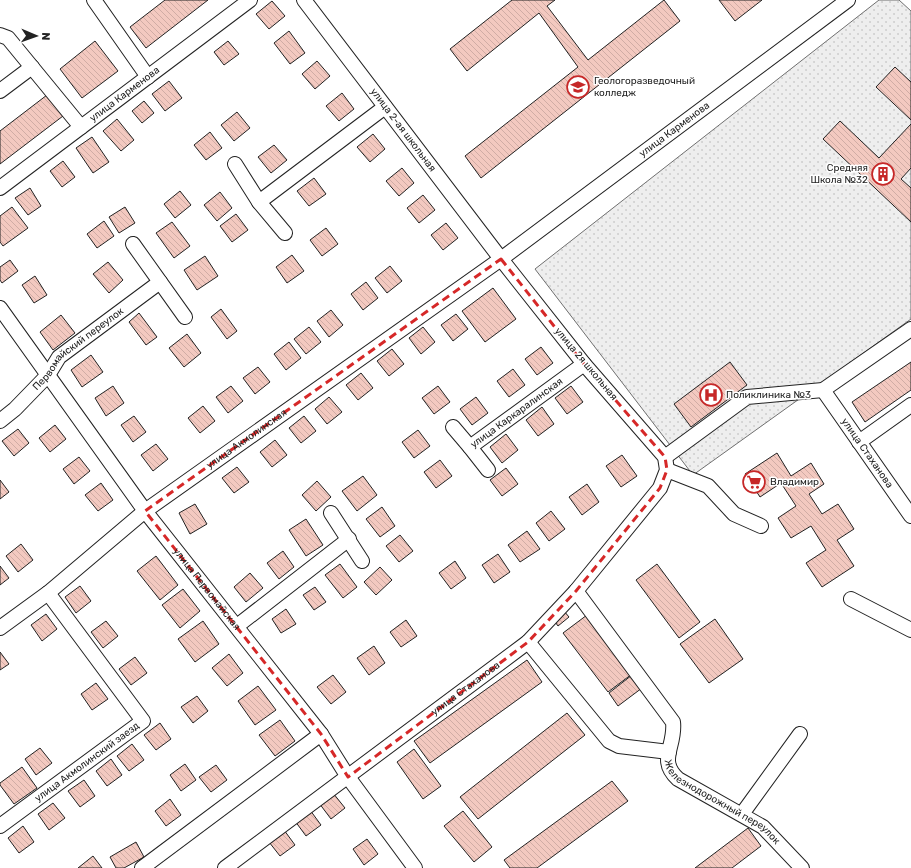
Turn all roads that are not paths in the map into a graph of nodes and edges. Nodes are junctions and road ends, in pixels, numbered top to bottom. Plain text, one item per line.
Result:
1 (94, 0) edge
2 (250, 0) edge
3 (304, 0) edge
4 (848, 0) edge
5 (0, 35) edge
6 (32, 67) junction
7 (148, 77) junction
8 (0, 91) edge
9 (385, 107) junction
10 (81, 127) junction
11 (235, 164) dead end
12 (0, 188) edge
13 (259, 202) junction
14 (285, 233) dead end
15 (133, 244) dead end
16 (501, 259) junction
17 (160, 282) junction
18 (0, 308) edge
19 (185, 317) dead end
20 (911, 329) edge
21 (584, 364) junction
22 (48, 375) junction
23 (823, 390) junction
24 (911, 405) edge
25 (0, 421) edge
26 (452, 427) dead end
27 (859, 442) junction
28 (470, 447) junction
29 (666, 463) junction
30 (488, 470) dead end
31 (909, 509) edge
32 (146, 511) junction
33 (331, 513) dead end
34 (761, 526) dead end
35 (349, 539) junction
36 (362, 561) dead end
37 (576, 591) junction
38 (48, 593) junction
39 (851, 599) dead end
40 (237, 626) junction
41 (0, 628) edge
42 (911, 630) edge
43 (528, 642) junction
44 (321, 734) junction
45 (800, 734) dead end
46 (669, 752) junction
47 (348, 777) junction
48 (742, 814) junction
49 (0, 826) edge
50 (142, 868) edge
51 (225, 868) edge
52 (415, 868) edge
53 (802, 868) edge

1 - 7 street
2 - 7 street, улица Карменова
3 - 9 street, улица 2-ая школьная
4 - 16 street, улица Карменова
5 - 6 street
6 - 8 street
6 - 10 street
7 - 10 street, улица Карменова
9 - 13 street
9 - 16 street, улица 2-ая школьная
10 - 12 street, улица Карменова
11 - 13 street
13 - 14 street
15 - 17 street
16 - 21 street, улица 2я школьная
16 - 32 street, улица Акмолинская
17 - 19 street
17 - 22 street, Первомайский переулок
18 - 22 street, улица Первомайская
20 - 23 street
21 - 28 street, улица Каркаралинская
21 - 29 street, улица 2я школьная
22 - 25 street, Первомайский переулок
22 - 32 street, улица Первомайская
23 - 27 street, улица Стаханова
23 - 29 street
24 - 27 street
26 - 28 street, улица Каркаралинская
27 - 31 street, улица Стаханова
28 - 30 street
29 - 34 street
29 - 37 street, улица Стаханова
32 - 38 street, улица Акмолинская
32 - 40 street, улица Первомайская
33 - 35 street
35 - 36 street
35 - 40 street
37 - 43 street, улица Стаханова
37 - 46 street, Железнодорожный переулок
38 - 41 street, улица Акмолинская
38 - 49 street, улица Акмолинский заезд
39 - 42 street
40 - 44 street, улица Первомайская
43 - 46 street
43 - 47 street, улица Стаханова
44 - 47 street, улица Первомайская
44 - 50 street
45 - 48 street
46 - 48 street, Железнодорожный переулок
47 - 51 street, улица Стаханова
47 - 52 street, улица Первомайская
48 - 53 street, Железнодорожный переулок

